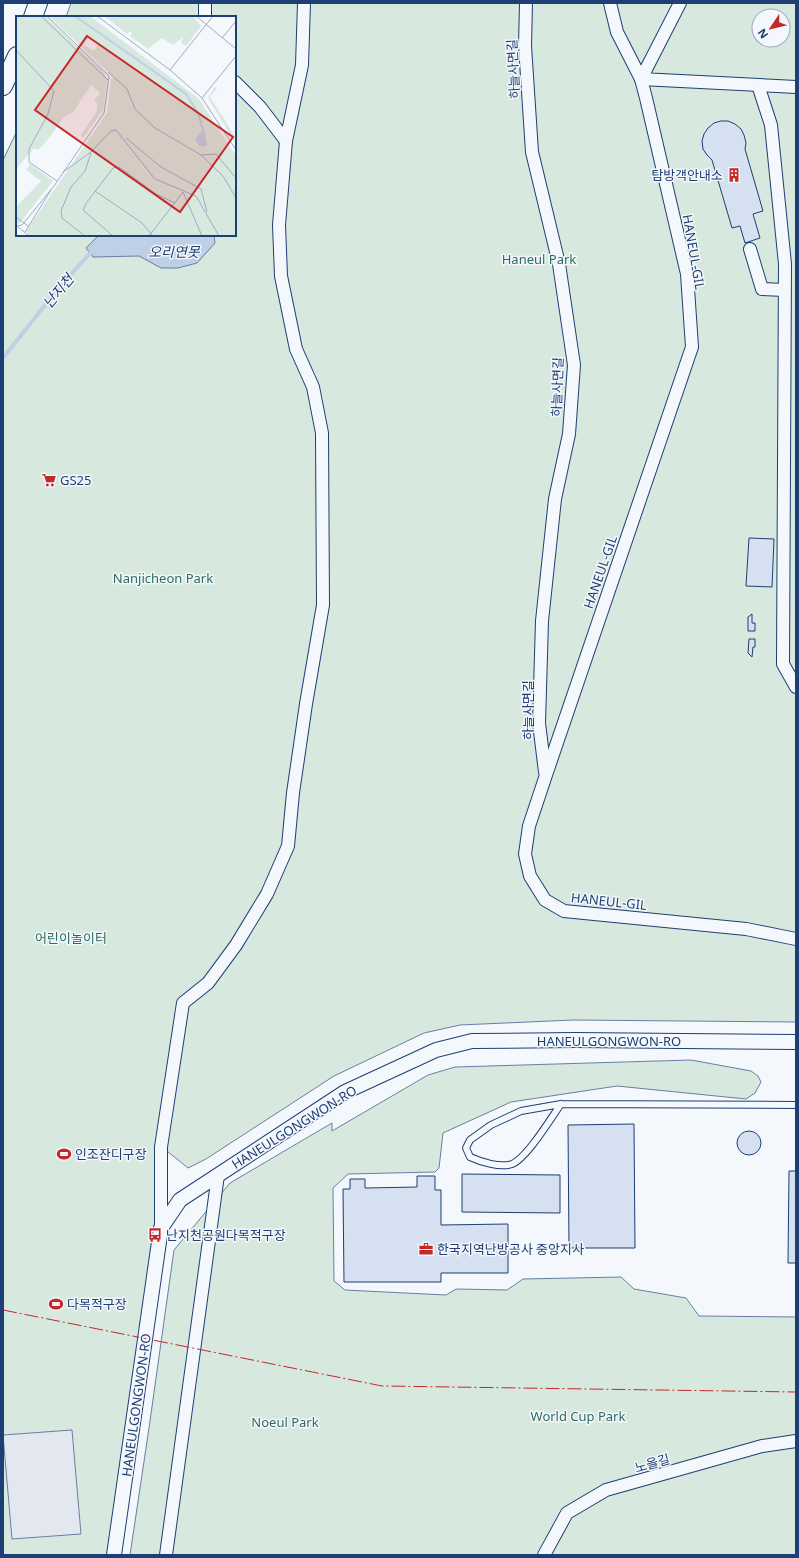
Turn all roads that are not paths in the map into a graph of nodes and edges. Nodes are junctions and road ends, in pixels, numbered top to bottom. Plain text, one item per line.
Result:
1 (38, 3) edge
2 (205, 3) edge
3 (304, 3) edge
4 (526, 3) edge
5 (610, 3) edge
6 (680, 3) edge
7 (33, 16) edge
8 (205, 16) edge
9 (16, 58) edge
10 (641, 79) junction
11 (236, 83) edge
12 (3, 86) edge
13 (758, 86) junction
14 (796, 87) edge
15 (286, 141) junction
16 (750, 248) dead end
17 (784, 290) junction
18 (796, 686) edge
19 (546, 775) junction
20 (796, 939) edge
21 (796, 1042) edge
22 (561, 1104) junction
23 (796, 1105) edge
24 (218, 1175) junction
25 (161, 1228) junction
26 (796, 1442) edge
27 (114, 1555) edge
28 (166, 1555) edge
29 (544, 1555) edge

1 - 7 main road
2 - 8 street
3 - 15 street
4 - 19 street, 하늘사면길
5 - 10 street, HANEUL-GIL
6 - 10 street
9 - 12 main road
10 - 13 street
10 - 19 street, HANEUL-GIL
11 - 15 street
13 - 14 street
13 - 17 street
15 - 25 street
16 - 17 street
17 - 18 street
19 - 20 street, HANEUL-GIL
21 - 24 street, HANEULGONGWON-RO
22 - 22 lane
22 - 23 lane
24 - 25 street, HANEULGONGWON-RO
24 - 28 street
25 - 27 street, HANEULGONGWON-RO
26 - 29 street, 노을길

